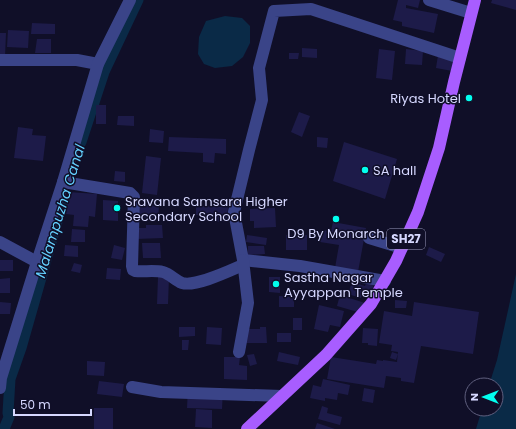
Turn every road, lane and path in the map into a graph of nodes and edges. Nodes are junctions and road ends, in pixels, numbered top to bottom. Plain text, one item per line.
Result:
1 (130, 0) edge
2 (429, 0) edge
3 (475, 0) edge
4 (471, 13) junction
5 (460, 58) junction
6 (0, 60) edge
7 (98, 64) junction
8 (63, 182) junction
9 (369, 238) dead end
10 (0, 242) edge
11 (402, 248) junction
12 (37, 262) junction
13 (243, 263) junction
14 (385, 281) junction
15 (239, 352) dead end
16 (132, 387) dead end
17 (0, 388) edge
18 (282, 396) junction
19 (247, 429) edge

1 - 7 street
2 - 4 street
3 - 4 main road, SH27
4 - 5 main road, SH27
5 - 11 main road, SH27
5 - 13 street
6 - 7 street
7 - 8 street
8 - 12 street
8 - 13 street
9 - 11 street
10 - 12 street
11 - 14 main road, SH27
12 - 17 street
13 - 14 street
13 - 15 street
14 - 18 main road, SH27
16 - 18 street
18 - 19 main road, SH27

